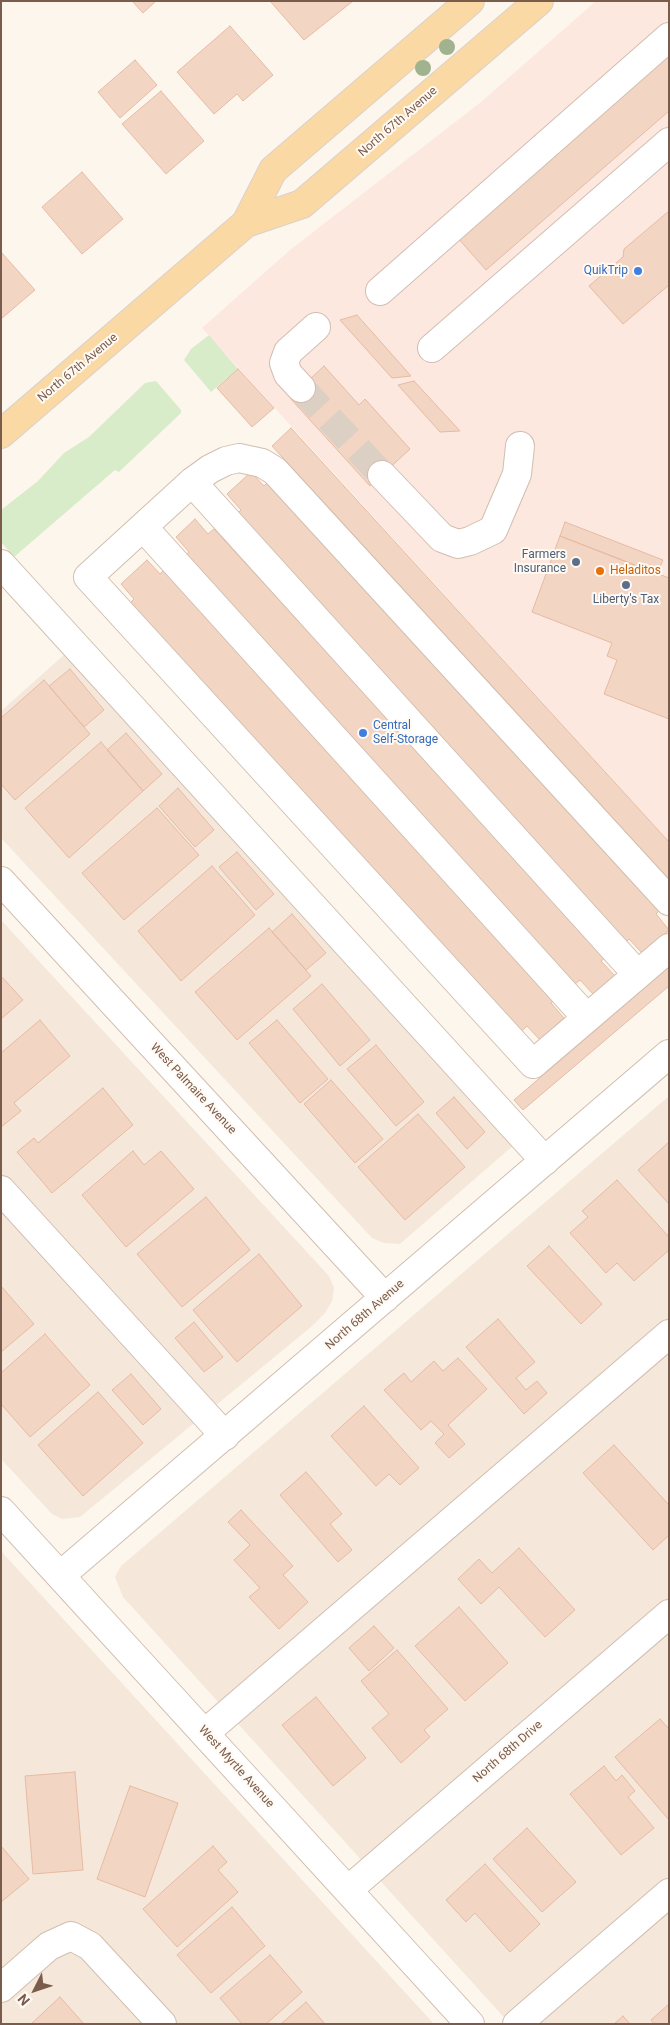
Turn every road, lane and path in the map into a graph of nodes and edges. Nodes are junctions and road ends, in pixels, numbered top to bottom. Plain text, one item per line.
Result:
1 (470, 1) edge
2 (540, 1) edge
3 (669, 37) edge
4 (669, 142) edge
5 (246, 223) junction
6 (380, 291) dead end
7 (316, 328) dead end
8 (432, 348) dead end
9 (301, 388) tunnel mouth
10 (1, 434) edge
11 (520, 446) dead end
12 (382, 475) tunnel mouth
13 (192, 482) junction
14 (143, 527) junction
15 (1, 564) edge
16 (1, 881) edge
17 (669, 901) edge
18 (669, 948) edge
19 (638, 974) junction
20 (586, 1018) junction
21 (669, 1054) edge
22 (545, 1161) junction
23 (1, 1190) edge
24 (385, 1298) junction
25 (669, 1334) edge
26 (225, 1436) junction
27 (1, 1511) edge
28 (60, 1575) junction
29 (669, 1614) edge
30 (206, 1733) junction
31 (348, 1890) junction
32 (669, 1893) edge
33 (1, 1988) edge
34 (162, 2024) edge
35 (470, 2024) edge
36 (518, 2024) edge

1 - 5 main road, North 67th Avenue
2 - 5 main road, North 67th Avenue
3 - 6 street
4 - 8 street
5 - 10 main road, North 67th Avenue
7 - 9 street
11 - 12 street
13 - 14 street
13 - 17 street
13 - 19 street
14 - 20 street
14 - 20 street
15 - 22 street
16 - 24 street, West Palmaire Avenue
18 - 19 street
19 - 20 street
21 - 22 street, North 68th Avenue
22 - 24 street, North 68th Avenue
23 - 26 street
24 - 26 street, North 68th Avenue
25 - 30 street
26 - 28 street, North 68th Avenue
27 - 28 street, West Myrtle Avenue
28 - 30 street, West Myrtle Avenue
29 - 31 street, North 68th Drive
30 - 31 street, West Myrtle Avenue
31 - 35 street, West Myrtle Avenue
32 - 36 street
33 - 34 street

